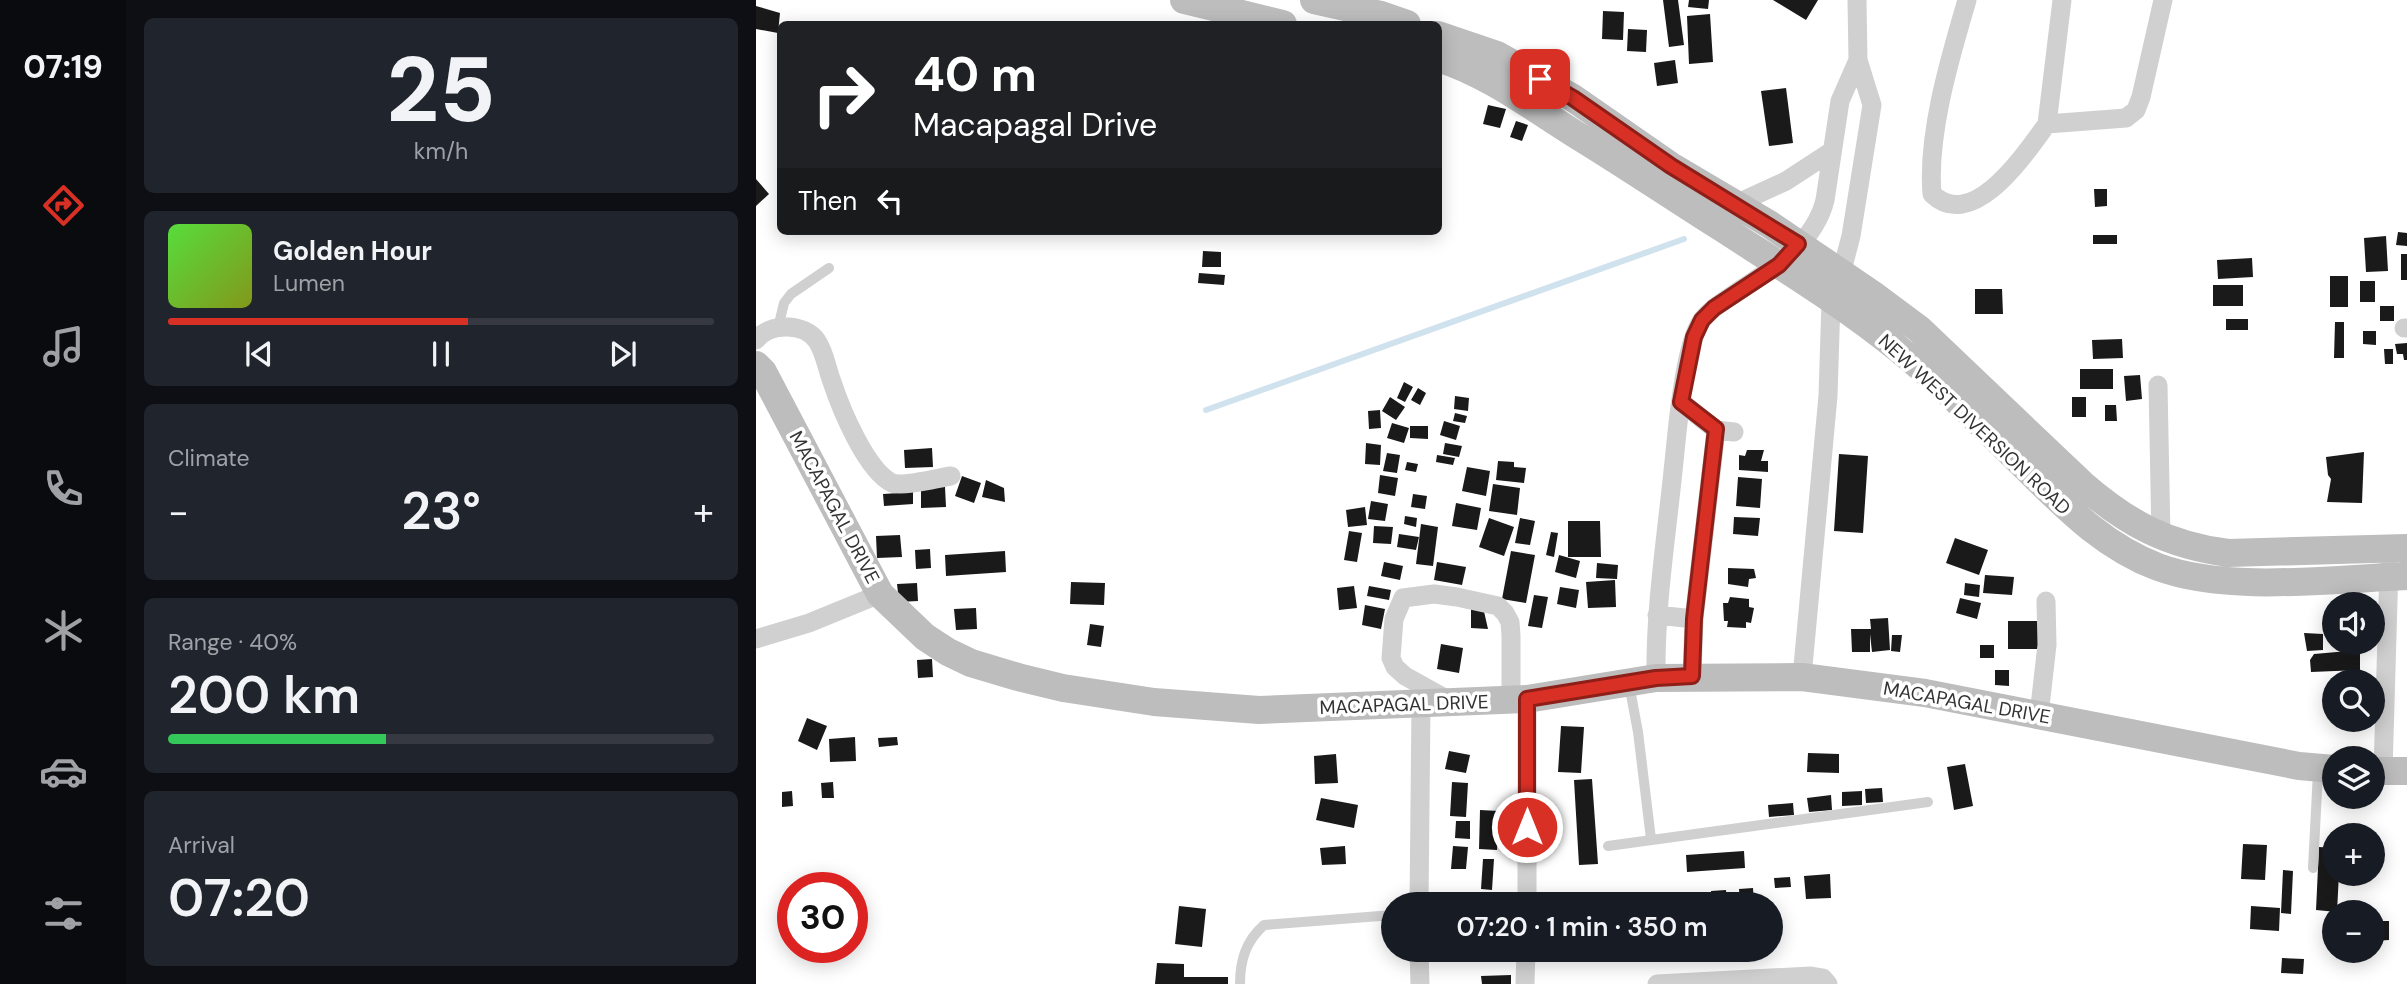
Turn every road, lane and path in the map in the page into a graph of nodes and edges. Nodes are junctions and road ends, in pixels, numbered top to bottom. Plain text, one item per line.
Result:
1 (1184, 0) edge
2 (1314, 0) edge
3 (1857, 0) edge
4 (1966, 0) edge
5 (2062, 0) edge
6 (2163, 0) edge
7 (1271, 21) edge
8 (1398, 21) edge
9 (1442, 36) edge
10 (1442, 60) edge
11 (1858, 60) junction
12 (2047, 124) junction
13 (1832, 150) junction
14 (1829, 174) junction
15 (1861, 178) junction
16 (1736, 204) junction
17 (1798, 244) junction
18 (1779, 265) junction
19 (829, 268) dead end
20 (1842, 274) junction
21 (1831, 301) junction
22 (778, 328) junction
23 (756, 340) edge
24 (756, 365) edge
25 (2158, 386) dead end
26 (1681, 402) junction
27 (951, 476) dead end
28 (2161, 537) junction
29 (2398, 548) edge
30 (2398, 576) edge
31 (880, 594) junction
32 (2046, 601) dead end
33 (1657, 615) junction
34 (1694, 619) junction
35 (756, 639) edge
36 (1692, 676) junction
37 (1801, 677) junction
38 (1656, 678) junction
39 (1629, 683) junction
40 (1519, 699) junction
41 (1453, 703) junction
42 (1421, 704) junction
43 (2039, 715) junction
44 (2322, 768) edge
45 (2388, 772) edge
46 (2322, 799) edge
47 (1928, 802) dead end
48 (1651, 839) junction
49 (1608, 846) dead end
50 (2313, 868) dead end
51 (1419, 892) edge
52 (1526, 892) edge
53 (1381, 916) edge
54 (1419, 962) edge
55 (1526, 962) edge
56 (1240, 984) edge
57 (1420, 984) edge
58 (1525, 984) edge
59 (1657, 984) edge
60 (1828, 984) edge

1 - 7 street
2 - 8 street
3 - 11 street
4 - 12 street
5 - 12 street
6 - 12 street
9 - 16 street, NEW WEST DIVERSION ROAD
10 - 18 street, NEW WEST DIVERSION ROAD
11 - 13 street
11 - 15 street
13 - 14 street
13 - 16 street
14 - 15 street
14 - 17 street
15 - 20 street
16 - 17 street, NEW WEST DIVERSION ROAD
17 - 18 street
17 - 20 street, NEW WEST DIVERSION ROAD
18 - 21 street, NEW WEST DIVERSION ROAD
18 - 26 street
19 - 22 lane
20 - 21 street
20 - 28 street, NEW WEST DIVERSION ROAD
21 - 30 street, NEW WEST DIVERSION ROAD
21 - 37 street
22 - 23 street
22 - 27 street
24 - 31 street, MACAPAGAL DRIVE
25 - 28 street
26 - 33 street
26 - 34 street
28 - 29 street, NEW WEST DIVERSION ROAD
29 - 30 street
30 - 45 street
31 - 35 street
31 - 42 street, MACAPAGAL DRIVE
32 - 43 street
33 - 34 street
33 - 38 street
34 - 36 street
36 - 37 street, MACAPAGAL DRIVE
36 - 38 street, MACAPAGAL DRIVE
37 - 43 street, MACAPAGAL DRIVE
38 - 39 street, MACAPAGAL DRIVE
39 - 40 street, MACAPAGAL DRIVE
39 - 48 lane
40 - 41 street, MACAPAGAL DRIVE
40 - 41 street
40 - 52 street
41 - 42 street, MACAPAGAL DRIVE
42 - 51 street
43 - 44 street, MACAPAGAL DRIVE
46 - 50 lane
47 - 48 lane
48 - 49 lane
53 - 56 lane
54 - 57 street
55 - 58 street
59 - 60 street

